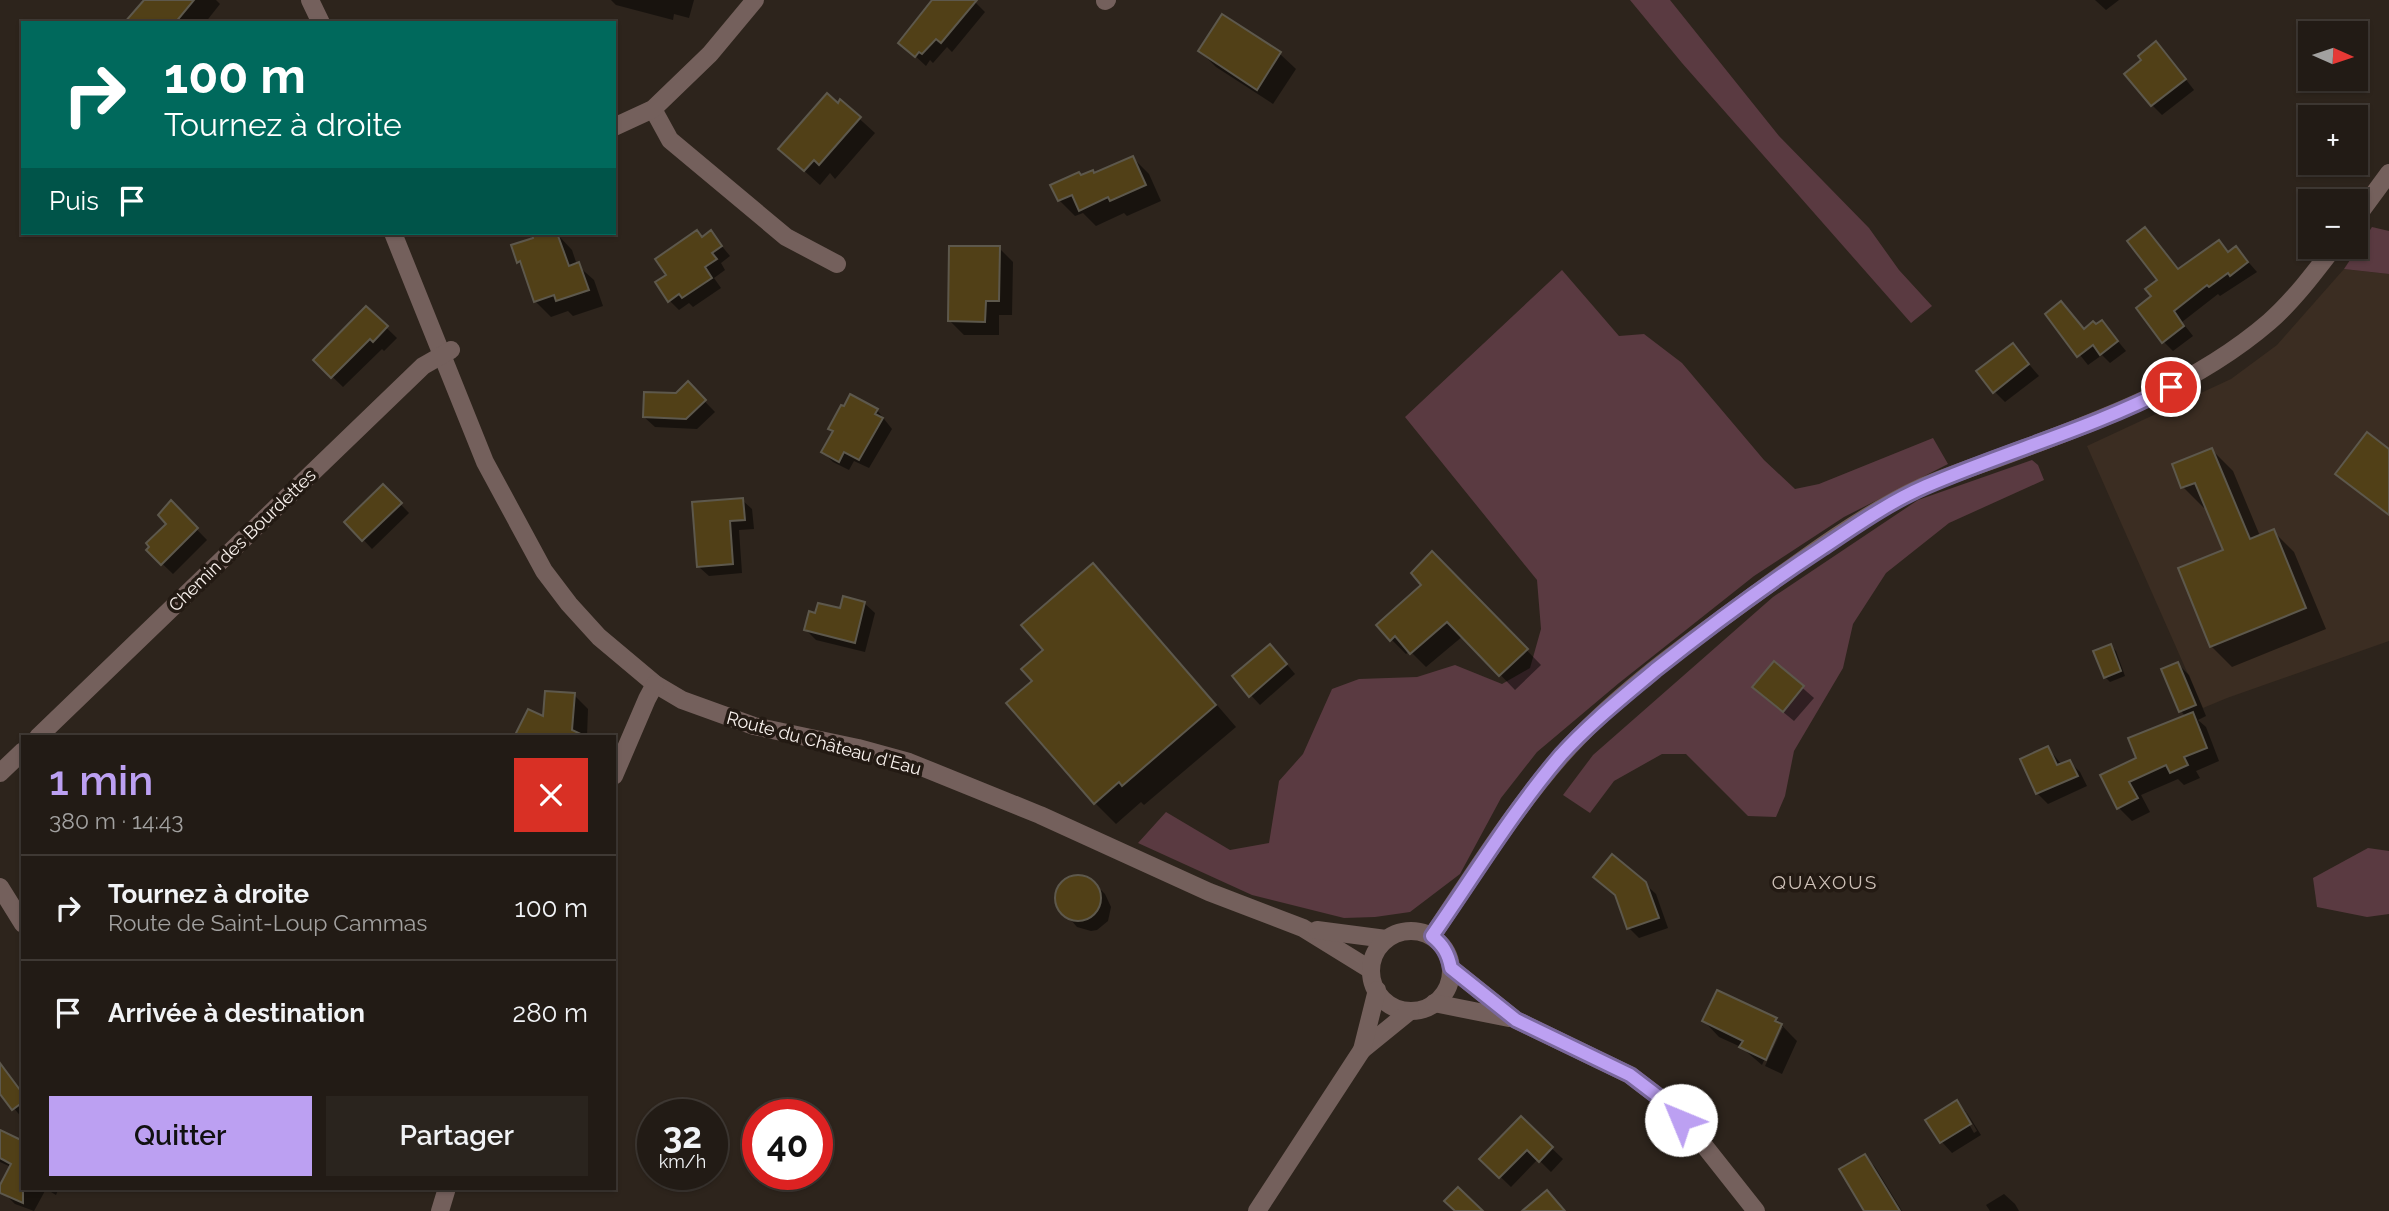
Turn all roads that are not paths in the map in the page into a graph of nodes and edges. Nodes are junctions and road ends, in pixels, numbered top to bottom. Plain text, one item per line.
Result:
1 (302, 0) edge
2 (310, 0) edge
3 (755, 0) edge
4 (308, 21) edge
5 (320, 21) edge
6 (653, 108) junction
7 (616, 126) edge
8 (2389, 173) edge
9 (2368, 202) edge
10 (394, 235) edge
11 (406, 235) edge
12 (2324, 259) edge
13 (837, 264) dead end
14 (446, 353) junction
15 (655, 684) junction
16 (40, 735) edge
17 (21, 753) edge
18 (616, 771) edge
19 (0, 773) edge
20 (0, 887) edge
21 (21, 921) edge
22 (1303, 928) junction
23 (1432, 936) junction
24 (1386, 939) junction
25 (1451, 968) junction
26 (1371, 970) junction
27 (1377, 990) junction
28 (1434, 1003) junction
29 (1410, 1011) junction
30 (1516, 1020) junction
31 (1362, 1049) junction
32 (446, 1190) edge
33 (440, 1211) edge
34 (1257, 1211) edge
35 (1756, 1211) edge

1 - 4 street
2 - 5 street
3 - 6 street
6 - 7 street
6 - 13 street
8 - 9 street
10 - 14 street, Route du Château d'Eau
11 - 14 street, Route du Château d'Eau
12 - 23 street
14 - 15 street, Route du Château d'Eau
14 - 16 street, Chemin des Bourdettes
15 - 18 street
15 - 22 street, Route du Château d'Eau
17 - 19 street
20 - 21 street
22 - 24 street, Route du Château d'Eau
22 - 26 street, Route du Château d'Eau
23 - 24 street
23 - 25 street
24 - 26 street
25 - 28 street
25 - 30 street
26 - 27 street
27 - 29 street
27 - 31 street
28 - 29 street
28 - 30 street
29 - 31 street
30 - 35 street
31 - 34 street
32 - 33 street

